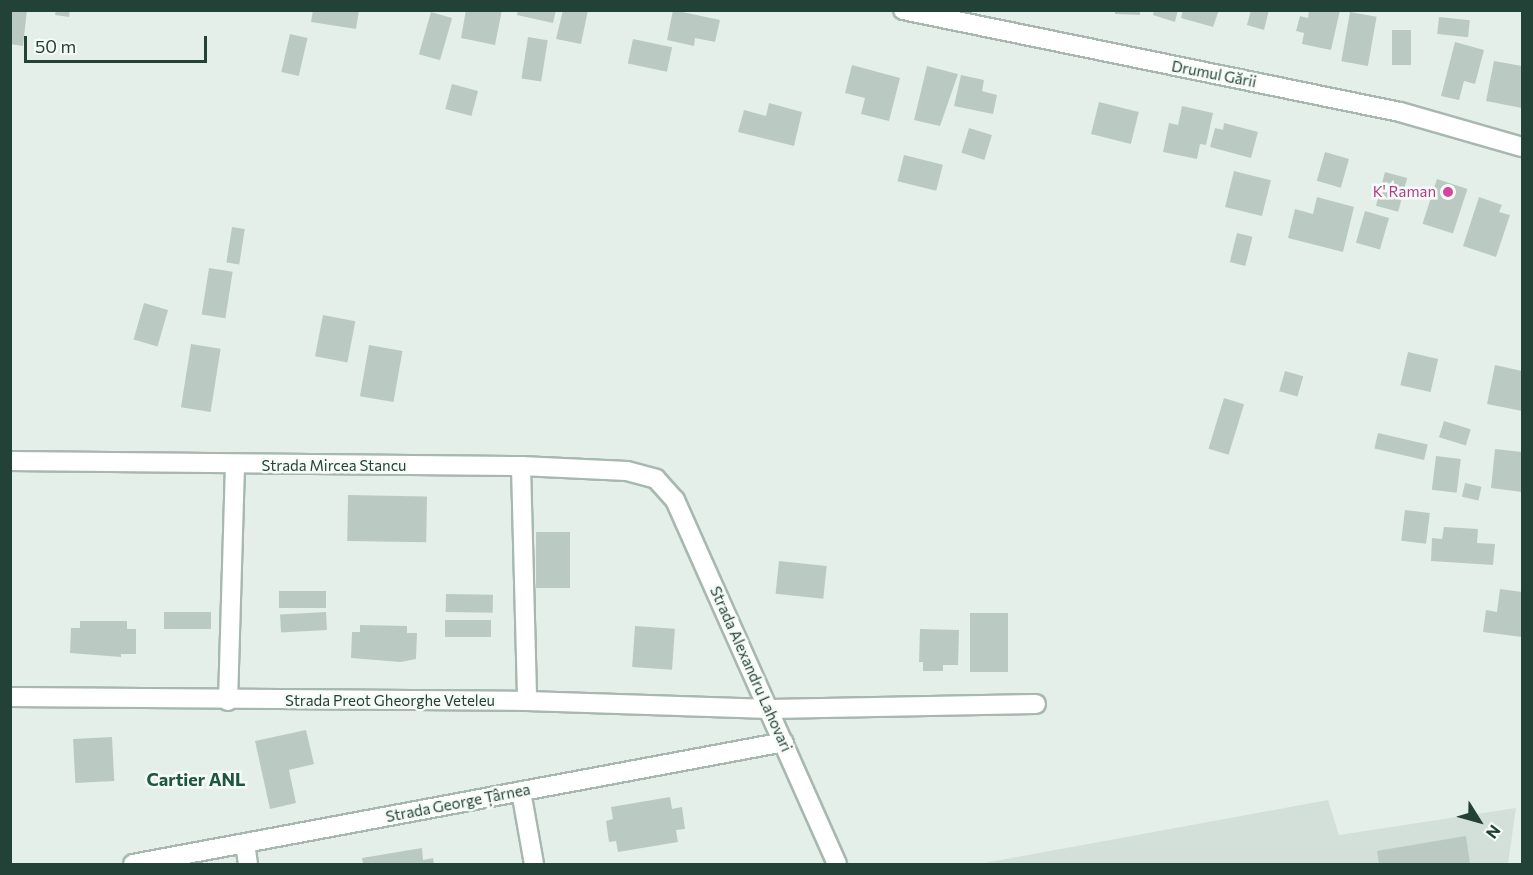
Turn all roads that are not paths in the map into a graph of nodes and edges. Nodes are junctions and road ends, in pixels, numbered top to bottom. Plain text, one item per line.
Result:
1 (903, 10) edge
2 (1522, 147) edge
3 (10, 461) edge
4 (236, 466) junction
5 (521, 466) junction
6 (656, 479) joint
7 (10, 698) edge
8 (228, 701) junction
9 (527, 701) junction
10 (1036, 704) dead end
11 (770, 710) junction
12 (784, 742) junction
13 (521, 791) junction
14 (244, 843) junction
15 (133, 864) edge
16 (248, 864) edge
17 (534, 864) edge
18 (837, 864) edge

1 - 2 street, Drumul Gării
3 - 4 street, Strada Mircea Stancu
4 - 5 street, Strada Mircea Stancu
4 - 8 street
5 - 6 street, Strada Mircea Stancu
5 - 9 street
6 - 11 street, Strada Alexandru Lahovari
7 - 8 street, Strada Preot Gheorghe Veteleu
8 - 9 street, Strada Preot Gheorghe Veteleu
9 - 11 street, Strada Preot Gheorghe Veteleu
10 - 11 street, Strada Preot Gheorghe Veteleu
11 - 12 street, Strada Alexandru Lahovari
12 - 13 street, Strada George Țârnea
12 - 18 street, Strada Alexandru Lahovari
13 - 14 street, Strada George Țârnea
13 - 17 street
14 - 15 street, Strada George Țârnea
14 - 16 street

